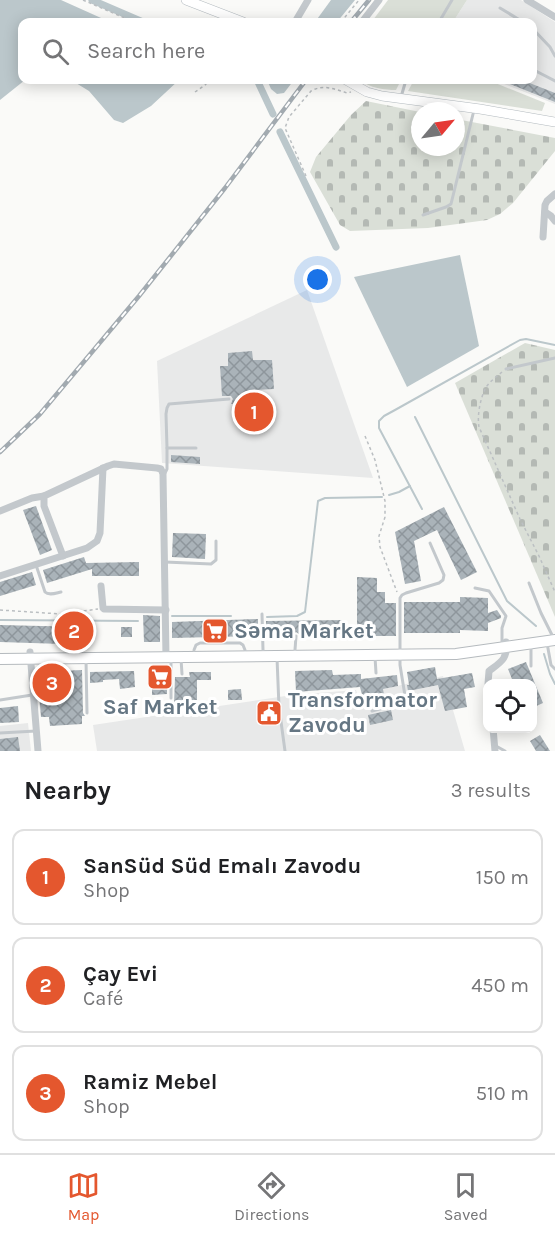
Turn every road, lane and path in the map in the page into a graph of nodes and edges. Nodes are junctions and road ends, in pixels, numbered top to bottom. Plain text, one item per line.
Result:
1 (83, 0) edge
2 (186, 0) edge
3 (308, 0) edge
4 (359, 0) edge
5 (379, 0) edge
6 (452, 0) edge
7 (528, 0) edge
8 (500, 8) dead end
9 (555, 17) edge
10 (125, 18) edge
11 (233, 18) edge
12 (297, 18) edge
13 (345, 18) edge
14 (365, 18) edge
15 (442, 18) edge
16 (516, 18) edge
17 (537, 33) edge
18 (555, 56) edge
19 (537, 72) edge
20 (555, 81) edge
21 (206, 84) edge
22 (357, 84) edge
23 (359, 84) edge
24 (405, 84) edge
25 (195, 92) dead end
26 (400, 99) junction
27 (474, 108) junction
28 (555, 122) edge
29 (306, 176) dead end
30 (555, 194) edge
31 (545, 212) junction
32 (423, 215) dead end
33 (555, 221) edge
34 (543, 237) dead end
35 (555, 358) edge
36 (506, 369) joint
37 (229, 399) dead end
38 (365, 436) dead end
39 (167, 448) junction
40 (196, 448) dead end
41 (103, 468) junction
42 (164, 474) junction
43 (44, 496) junction
44 (0, 511) edge
45 (216, 541) dead end
46 (430, 543) dead end
47 (63, 556) junction
48 (165, 562) junction
49 (36, 565) junction
50 (0, 576) edge
51 (529, 584) dead end
52 (101, 586) dead end
53 (475, 588) dead end
54 (61, 592) dead end
55 (555, 592) edge
56 (400, 598) junction
57 (102, 608) junction
58 (0, 610) edge
59 (166, 610) junction
60 (262, 614) dead end
61 (296, 636) dead end
62 (552, 638) edge
63 (505, 644) junction
64 (531, 644) junction
65 (263, 650) junction
66 (295, 650) junction
67 (400, 651) junction
68 (0, 652) edge
69 (30, 655) junction
70 (171, 655) junction
71 (375, 655) junction
72 (277, 656) junction
73 (86, 658) junction
74 (0, 659) edge
75 (531, 666) dead end
76 (555, 669) edge
77 (376, 673) dead end
78 (182, 674) dead end
79 (488, 679) edge
80 (32, 695) junction
81 (171, 698) dead end
82 (0, 700) edge
83 (406, 702) junction
84 (434, 703) dead end
85 (372, 711) dead end
86 (87, 713) dead end
87 (36, 731) junction
88 (0, 733) edge
89 (493, 733) edge
90 (495, 748) edge
91 (38, 751) edge
92 (285, 751) edge
93 (505, 751) edge

1 - 10 path
2 - 11 main road
3 - 12 street
4 - 13 path
5 - 14 street
6 - 15 lane
7 - 9 street
8 - 16 lane
17 - 18 lane
19 - 20 lane
21 - 25 path
22 - 29 path
23 - 26 main road
24 - 26 lane
26 - 27 main road
27 - 28 main road
27 - 32 lane
30 - 31 street
31 - 33 street
31 - 34 street
35 - 36 lane
36 - 55 path
37 - 39 lane
38 - 56 path
39 - 40 lane
39 - 42 lane
41 - 42 street
41 - 43 street
41 - 47 street
42 - 48 street
43 - 44 street
43 - 47 street
45 - 48 lane
46 - 56 lane
47 - 49 street
48 - 59 street
49 - 50 street
49 - 54 lane
51 - 62 lane
52 - 57 street
53 - 63 lane
56 - 67 lane
57 - 58 path
57 - 59 street
59 - 70 street
60 - 65 lane
61 - 66 lane
62 - 63 main road
62 - 64 main road
62 - 76 lane
63 - 64 main road
63 - 67 main road
63 - 79 street
64 - 75 lane
65 - 66 main road
65 - 70 main road
66 - 67 main road
67 - 71 main road
67 - 83 lane
68 - 69 main road
69 - 70 main road
69 - 73 main road
69 - 74 main road
69 - 80 street
70 - 72 main road
70 - 73 main road
70 - 78 lane
70 - 81 lane
71 - 72 main road
71 - 77 lane
72 - 92 lane
73 - 86 lane
80 - 82 lane
80 - 87 street
83 - 84 lane
83 - 85 lane
87 - 88 lane
87 - 91 street
89 - 90 street
90 - 93 lane

